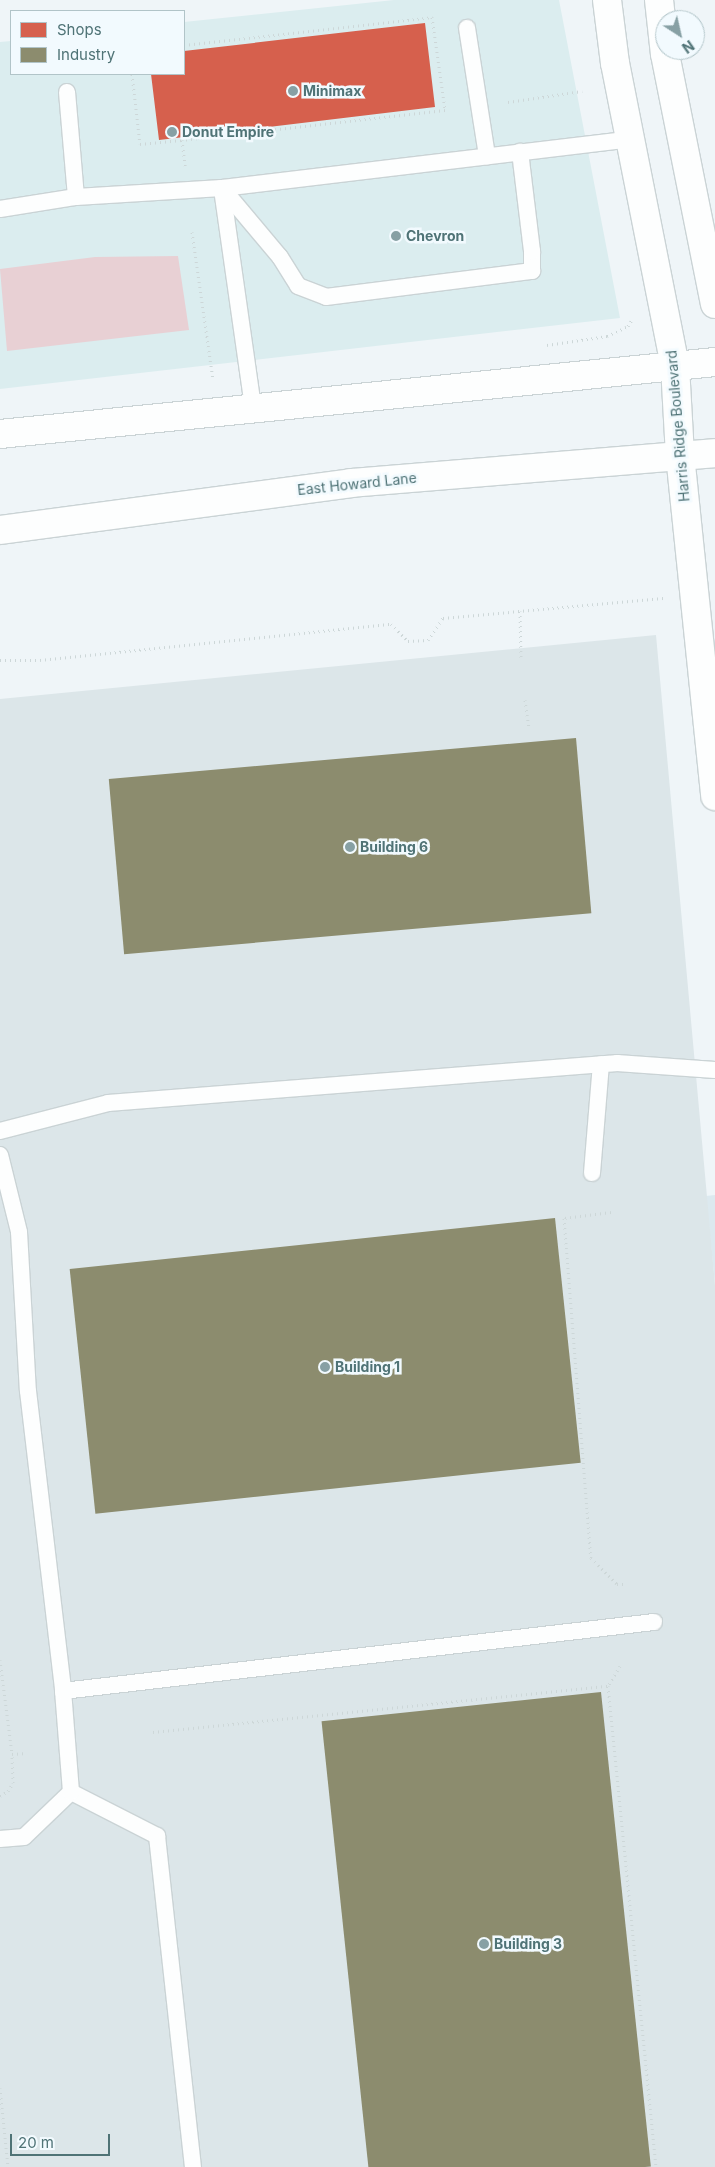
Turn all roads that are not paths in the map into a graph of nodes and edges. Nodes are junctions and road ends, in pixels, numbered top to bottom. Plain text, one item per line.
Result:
1 (607, 0) edge
2 (659, 0) edge
3 (467, 28) dead end
4 (67, 92) dead end
5 (630, 139) junction
6 (520, 152) junction
7 (487, 156) junction
8 (222, 188) junction
9 (76, 197) junction
10 (0, 209) edge
11 (715, 304) edge
12 (715, 362) edge
13 (675, 366) junction
14 (253, 408) junction
15 (0, 434) edge
16 (715, 452) edge
17 (680, 455) junction
18 (0, 530) edge
19 (715, 796) edge
20 (601, 1064) junction
21 (715, 1070) edge
22 (0, 1131) edge
23 (0, 1155) edge
24 (592, 1173) dead end
25 (654, 1622) dead end
26 (63, 1691) junction
27 (71, 1792) junction
28 (0, 1839) edge
29 (193, 2167) edge

1 - 5 main road, Harris Ridge Boulevard
2 - 11 main road
3 - 7 lane
4 - 9 lane
5 - 6 lane
5 - 13 main road, Harris Ridge Boulevard
6 - 7 lane
6 - 8 lane
7 - 8 lane
8 - 9 lane
8 - 14 lane
9 - 10 lane
12 - 13 main road
13 - 14 main road
13 - 17 main road, Harris Ridge Boulevard
14 - 15 main road
16 - 17 main road, East Howard Lane
17 - 18 main road, East Howard Lane
17 - 19 main road, Harris Ridge Boulevard
20 - 21 lane
20 - 22 lane
20 - 24 lane
23 - 26 lane
25 - 26 lane
26 - 27 lane
27 - 28 lane
27 - 29 lane

